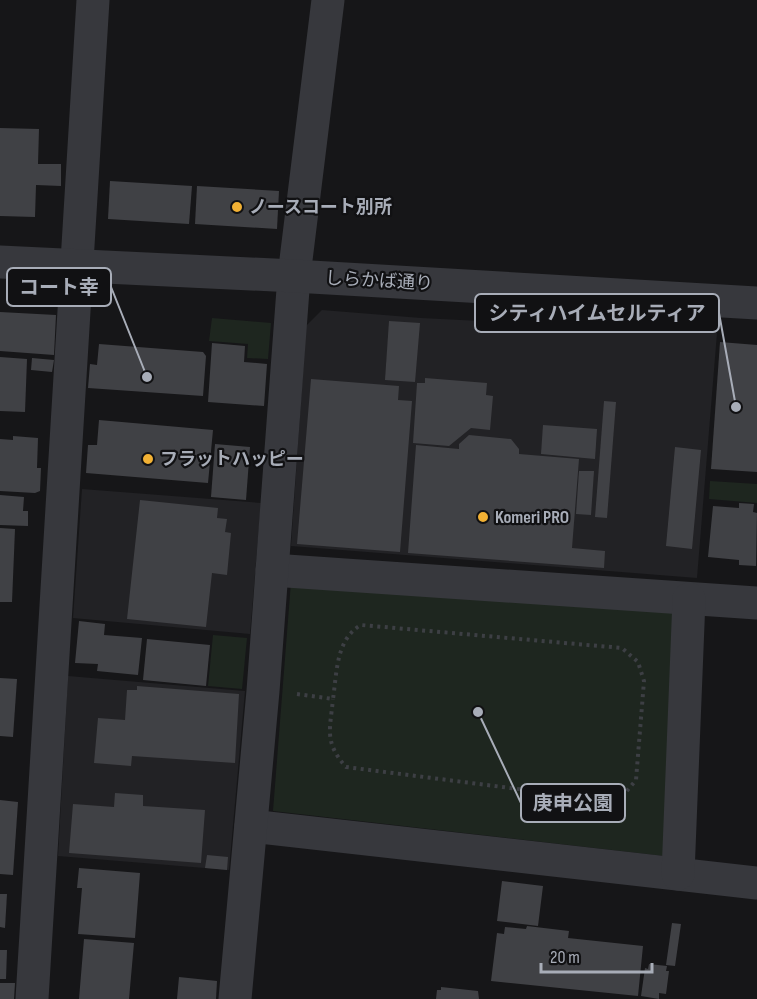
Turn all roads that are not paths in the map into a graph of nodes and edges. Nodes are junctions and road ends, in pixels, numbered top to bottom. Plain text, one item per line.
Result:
1 (93, 0) edge
2 (328, 0) edge
3 (0, 262) edge
4 (76, 266) junction
5 (294, 276) junction
6 (757, 303) edge
7 (272, 570) junction
8 (689, 599) junction
9 (757, 603) edge
10 (251, 826) junction
11 (678, 874) junction
12 (757, 883) edge
13 (32, 999) edge
14 (235, 999) edge

1 - 4 street
2 - 5 street
3 - 4 street, しらかば通り
4 - 5 street, しらかば通り
4 - 13 street
5 - 6 street, しらかば通り
5 - 7 street
7 - 8 street
7 - 10 street
8 - 9 street
8 - 11 street
10 - 11 street
10 - 14 street
11 - 12 street

